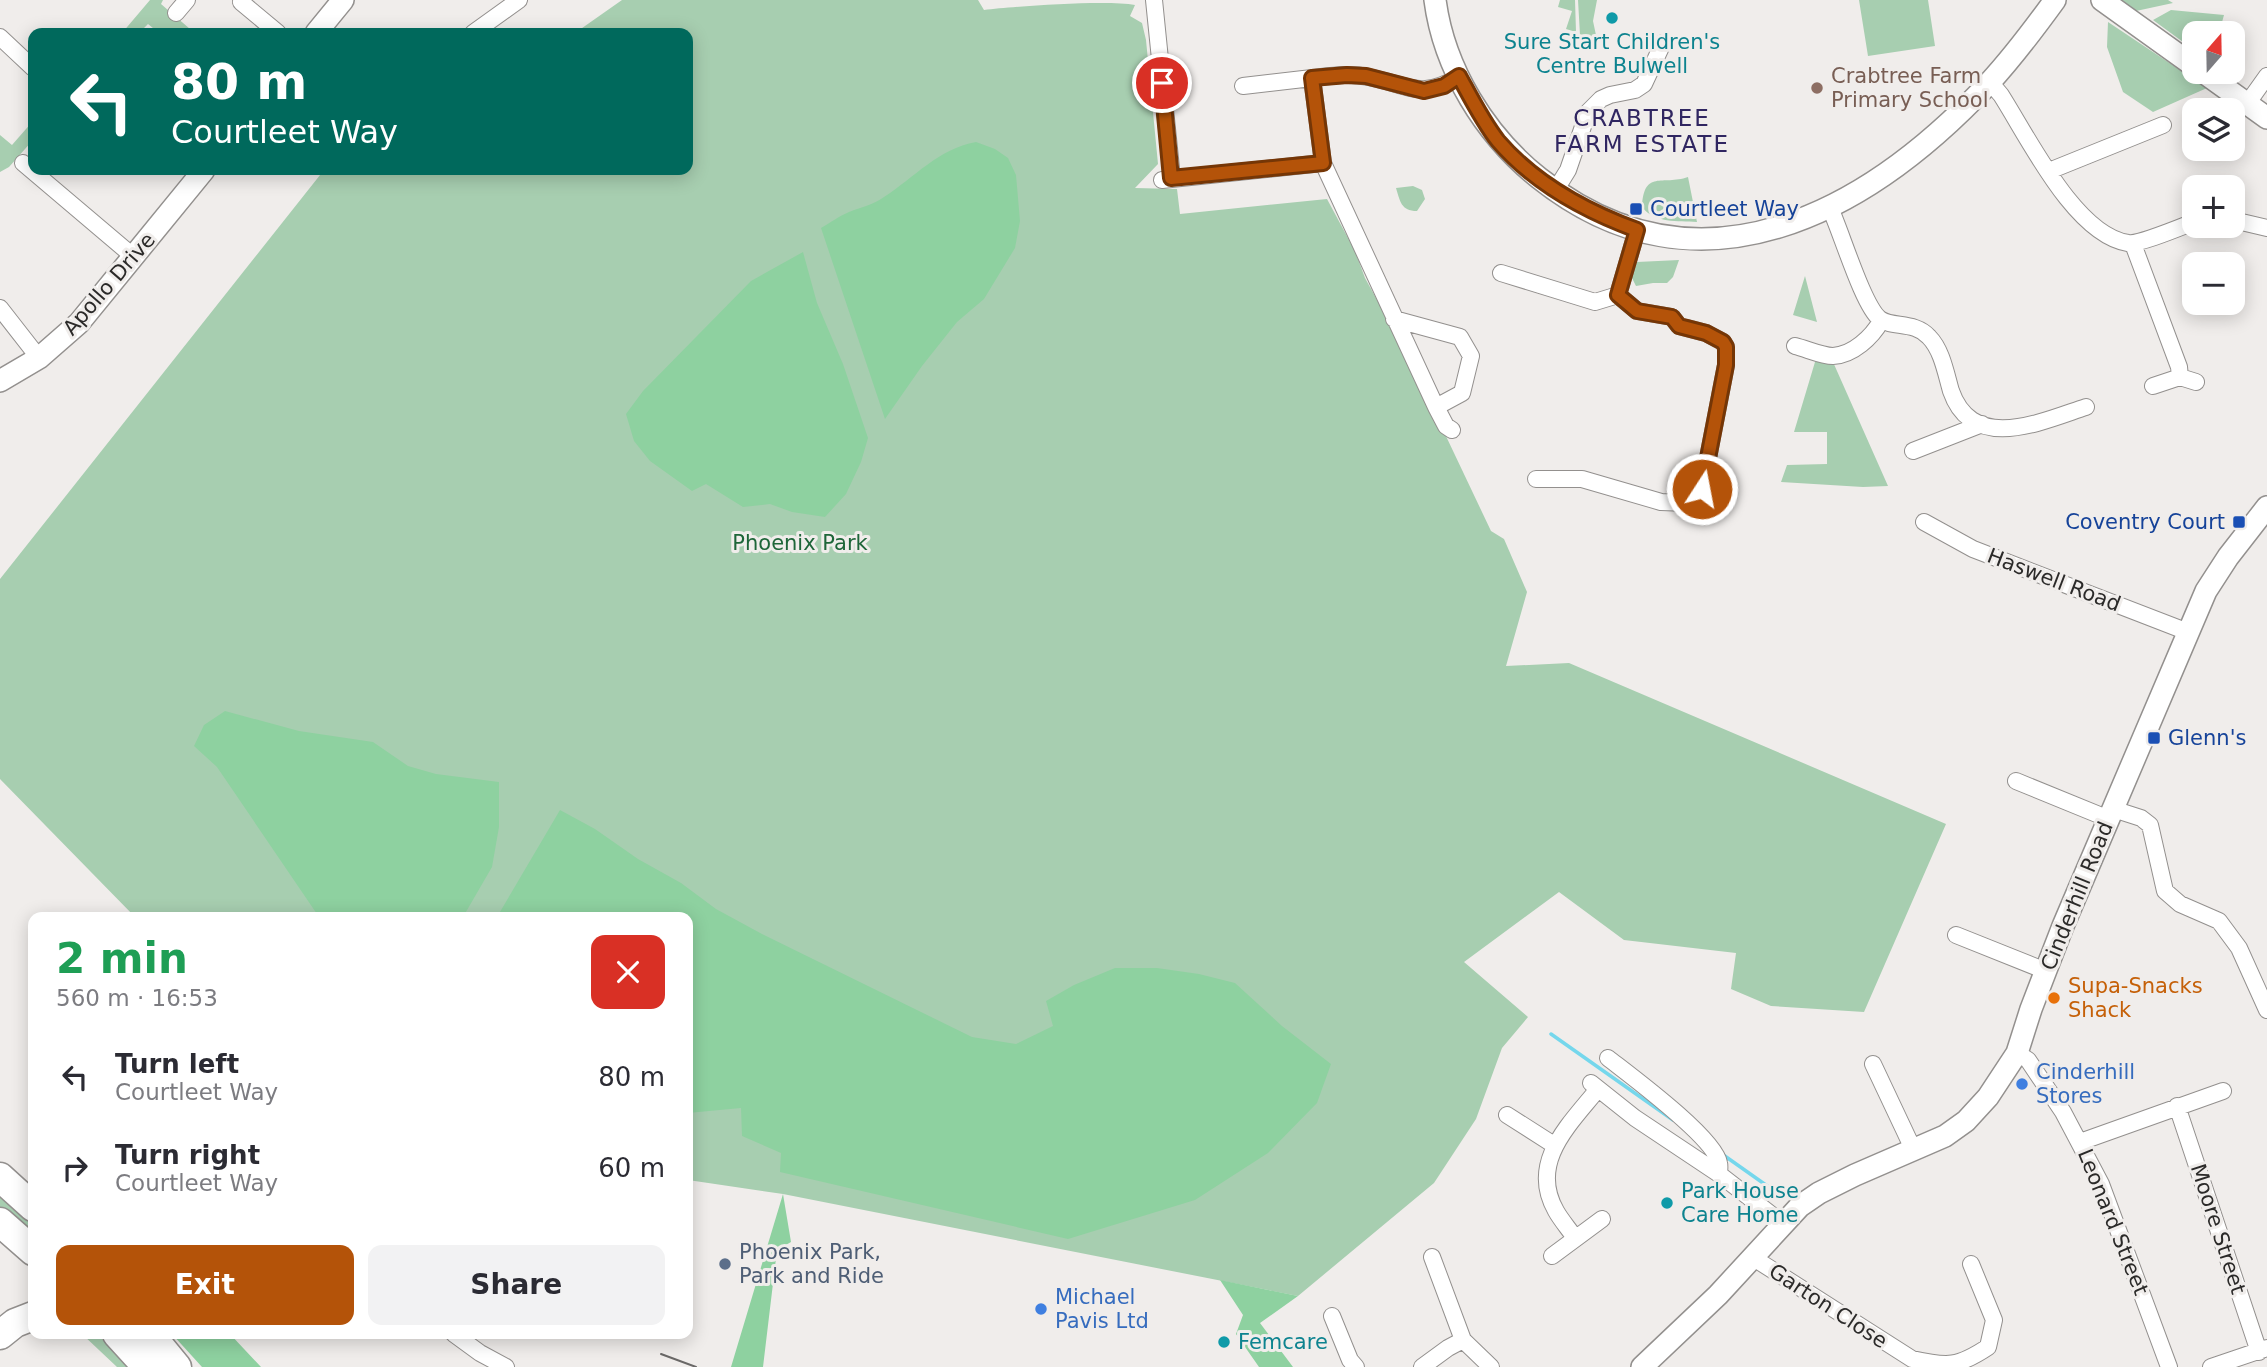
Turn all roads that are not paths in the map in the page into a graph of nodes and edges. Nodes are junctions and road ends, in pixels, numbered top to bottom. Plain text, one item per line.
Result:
1 (187, 0) edge
2 (242, 0) edge
3 (343, 0) edge
4 (519, 0) edge
5 (1435, 0) edge
6 (2054, 0) edge
7 (2102, 0) edge
8 (1151, 9) edge
9 (176, 13) dead end
10 (272, 28) edge
11 (320, 28) edge
12 (480, 28) edge
13 (0, 37) edge
14 (1663, 43) dead end
15 (2182, 57) edge
16 (28, 63) edge
17 (1459, 76) junction
18 (2267, 76) edge
19 (1312, 78) junction
20 (1990, 82) junction
21 (2220, 84) edge
22 (1243, 86) dead end
23 (2247, 104) junction
24 (2267, 118) edge
25 (2162, 125) dead end
26 (23, 163) dead end
27 (1323, 163) junction
28 (28, 172) edge
29 (2049, 172) junction
30 (29, 175) edge
31 (200, 175) edge
32 (1555, 191) junction
33 (1830, 208) junction
34 (2245, 223) edge
35 (2182, 226) edge
36 (2267, 228) edge
37 (1637, 230) junction
38 (2133, 244) junction
39 (134, 257) junction
40 (1501, 273) dead end
41 (1618, 295) junction
42 (0, 308) edge
43 (1394, 318) junction
44 (1881, 321) junction
45 (1795, 346) dead end
46 (39, 358) junction
47 (0, 381) edge
48 (2152, 386) dead end
49 (1436, 407) junction
50 (2086, 407) dead end
51 (1982, 424) junction
52 (1452, 430) dead end
53 (1913, 451) dead end
54 (1536, 479) dead end
55 (2267, 507) edge
56 (1924, 522) dead end
57 (2188, 632) junction
58 (2016, 781) dead end
59 (2111, 814) junction
60 (1956, 934) dead end
61 (2046, 971) junction
62 (2267, 1010) edge
63 (2017, 1053) junction
64 (1608, 1058) dead end
65 (1872, 1064) dead end
66 (2223, 1091) dead end
67 (2177, 1106) junction
68 (1518, 1116) dead end
69 (2080, 1142) junction
70 (1554, 1145) junction
71 (1914, 1151) junction
72 (1719, 1174) junction
73 (0, 1177) edge
74 (28, 1202) edge
75 (1602, 1219) dead end
76 (0, 1222) edge
77 (1782, 1223) junction
78 (1575, 1238) junction
79 (28, 1247) edge
80 (1552, 1255) dead end
81 (1432, 1257) dead end
82 (1752, 1257) junction
83 (1970, 1274) dead end
84 (1332, 1316) dead end
85 (28, 1318) edge
86 (0, 1335) edge
87 (128, 1339) edge
88 (132, 1339) edge
89 (461, 1339) edge
90 (1463, 1340) junction
91 (2263, 1350) edge
92 (146, 1367) edge
93 (177, 1367) edge
94 (506, 1367) edge
95 (1356, 1367) edge
96 (1422, 1367) edge
97 (1491, 1367) edge
98 (1642, 1367) edge
99 (2169, 1367) edge
100 (2211, 1367) edge

1 - 9 street
2 - 10 street
3 - 11 street
4 - 12 street
5 - 17 street
6 - 20 street
7 - 15 street
8 - 27 street
13 - 16 street
14 - 32 street
17 - 19 street
17 - 32 street
18 - 23 street
19 - 22 street
19 - 27 street
20 - 29 street
20 - 33 street
21 - 23 street
23 - 24 street
25 - 29 street
26 - 28 street
27 - 43 street
29 - 38 street
30 - 39 street
31 - 39 street, Apollo Drive
32 - 37 street
33 - 37 street
33 - 44 street
34 - 36 street
35 - 38 street
37 - 41 street
38 - 48 street
39 - 46 street, Apollo Drive
40 - 41 street
41 - 54 street
42 - 46 street
43 - 49 street
43 - 49 street
44 - 45 street
44 - 51 street
46 - 47 street, Apollo Drive
49 - 52 street
50 - 51 street
51 - 53 street
55 - 57 street, Cinderhill Road
56 - 57 street, Haswell Road
57 - 59 street, Cinderhill Road
58 - 59 street
59 - 61 street, Cinderhill Road
59 - 62 street
60 - 61 street
61 - 63 street, Cinderhill Road
63 - 69 street, Leonard Street
63 - 71 street, Cinderhill Road
64 - 72 street
65 - 71 street
66 - 67 street
67 - 69 street
67 - 91 street, Moore Street
68 - 70 street
69 - 99 street, Leonard Street
70 - 72 street
70 - 78 street
71 - 77 street, Cinderhill Road
72 - 77 street
73 - 74 highway
75 - 78 street
76 - 79 highway
77 - 82 street, Cinderhill Road
78 - 80 street
81 - 90 street
82 - 83 street, Garton Close
82 - 98 street, Cinderhill Road
84 - 95 street
85 - 86 highway
87 - 92 highway
88 - 93 highway
89 - 94 street
90 - 96 street
90 - 97 street
91 - 100 street

